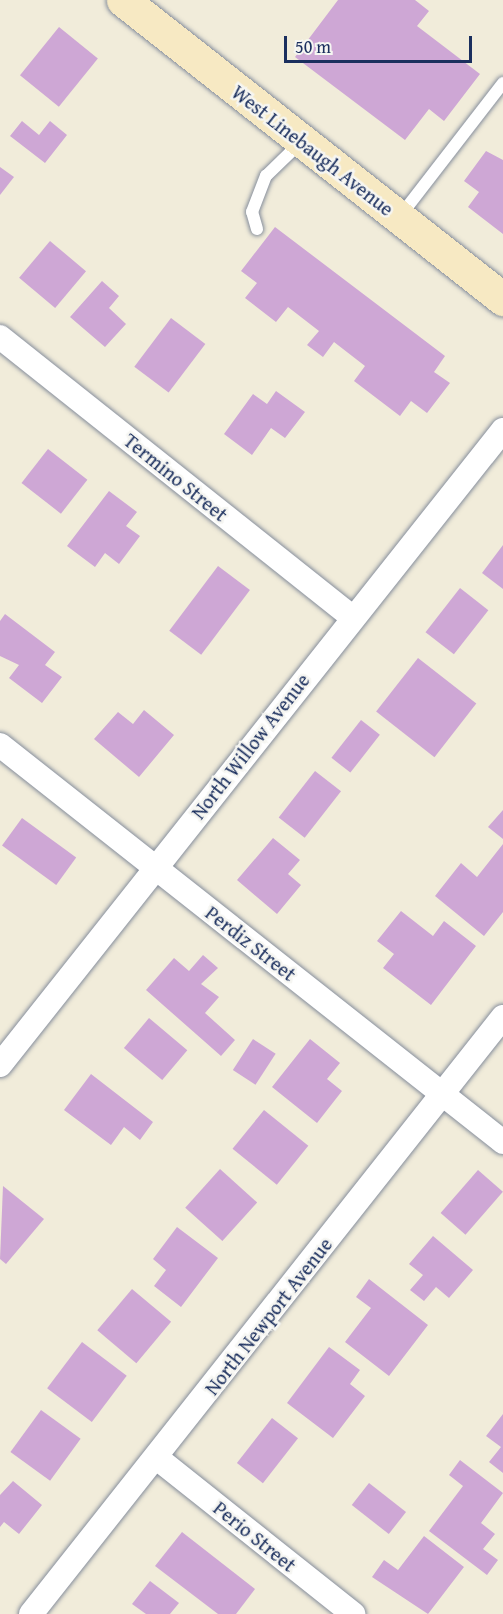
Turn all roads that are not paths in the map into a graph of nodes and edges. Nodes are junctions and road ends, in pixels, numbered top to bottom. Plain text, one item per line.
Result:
1 (123, 0) edge
2 (503, 83) edge
3 (302, 141) junction
4 (399, 218) junction
5 (257, 229) dead end
6 (503, 299) edge
7 (0, 337) edge
8 (503, 430) edge
9 (352, 617) junction
10 (0, 745) edge
11 (155, 868) junction
12 (503, 1017) edge
13 (0, 1065) edge
14 (442, 1094) junction
15 (503, 1142) edge
16 (157, 1458) junction
17 (31, 1614) edge
18 (353, 1614) edge

1 - 3 street, West Linebaugh Avenue
2 - 4 lane
3 - 4 street, West Linebaugh Avenue
3 - 5 lane
4 - 6 street, West Linebaugh Avenue
7 - 9 street, Termino Street
8 - 9 street, North Willow Avenue
9 - 11 street, North Willow Avenue
10 - 11 street, Perdiz Street
11 - 13 street, North Willow Avenue
11 - 14 street, Perdiz Street
12 - 14 street, North Newport Avenue
14 - 15 street, Perdiz Street
14 - 16 street, North Newport Avenue
16 - 17 street, North Newport Avenue
16 - 18 street, Perio Street

